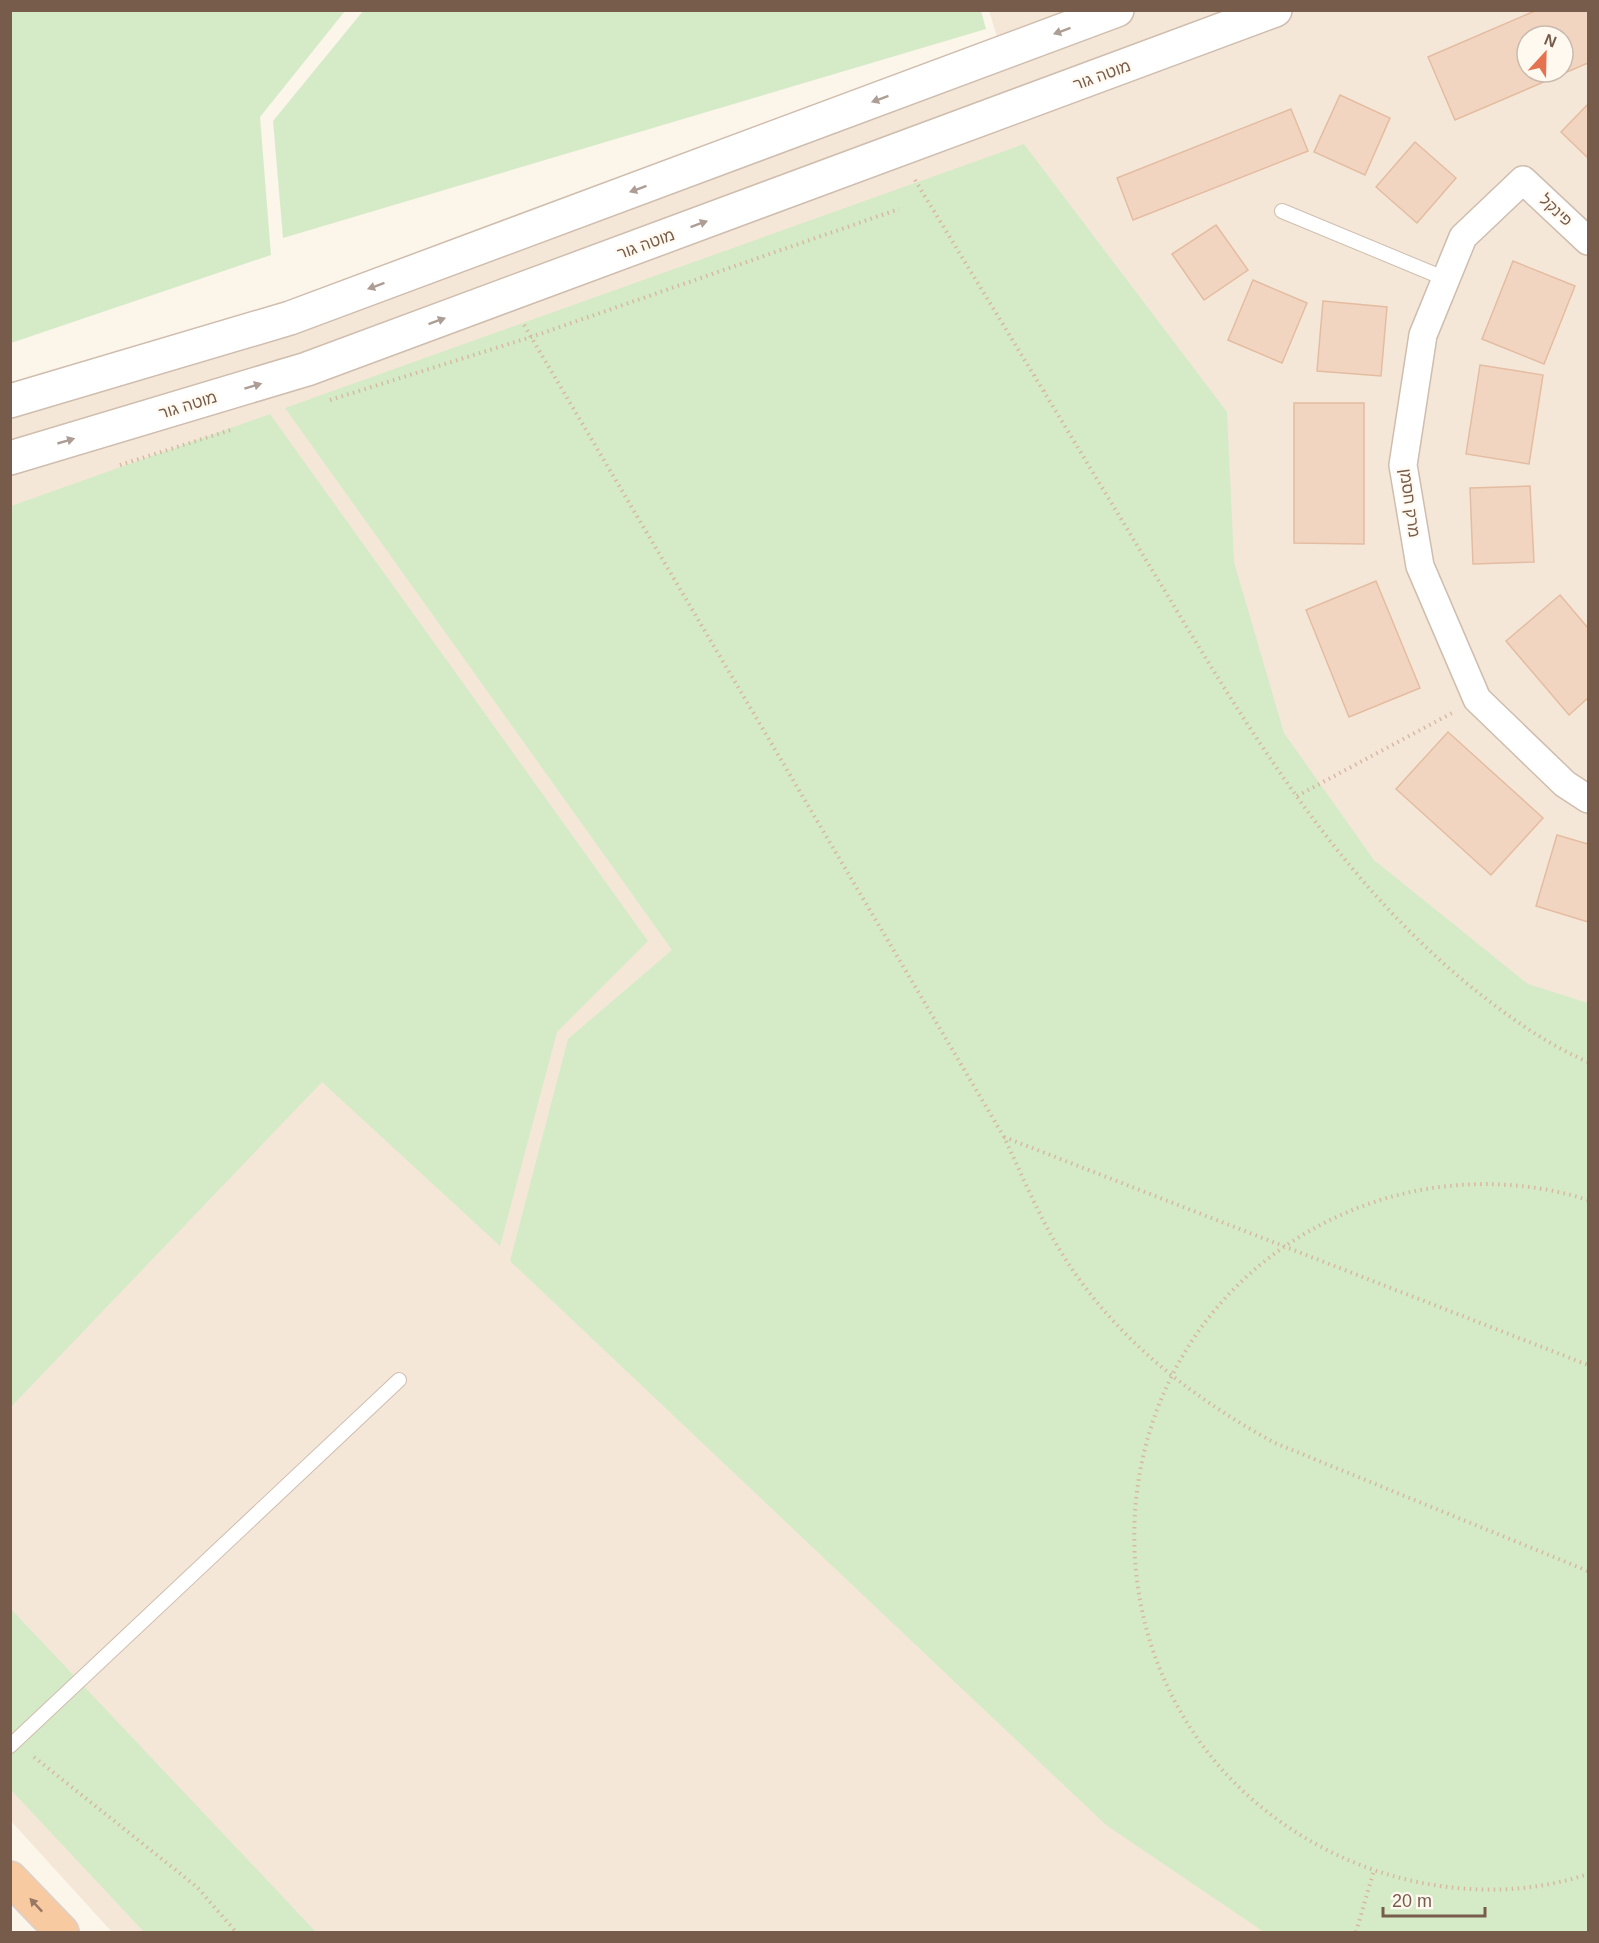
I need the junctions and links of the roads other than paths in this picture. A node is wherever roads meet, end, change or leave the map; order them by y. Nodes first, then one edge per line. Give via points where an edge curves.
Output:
1 (1117, 10) edge
2 (1275, 10) edge
3 (1523, 180) joint
4 (1282, 211) dead end
5 (1588, 241) edge
6 (1446, 279) junction
7 (10, 401) edge
8 (10, 458) edge
9 (1588, 799) edge
10 (399, 1380) dead end
11 (13, 1744) edge
12 (10, 1878) edge
13 (62, 1932) edge

1 -> 7 street via 290,318
8 -> 2 street, מוטה גור via 307,369
3 - 5 street, פינקל
3 - 6 street, מרק חסמן via 1463,237
4 - 6 lane
6 - 9 street, מרק חסמן via 1423,335 1403,465 1420,566 1477,699 1565,784
10 - 11 lane
13 -> 12 highway

